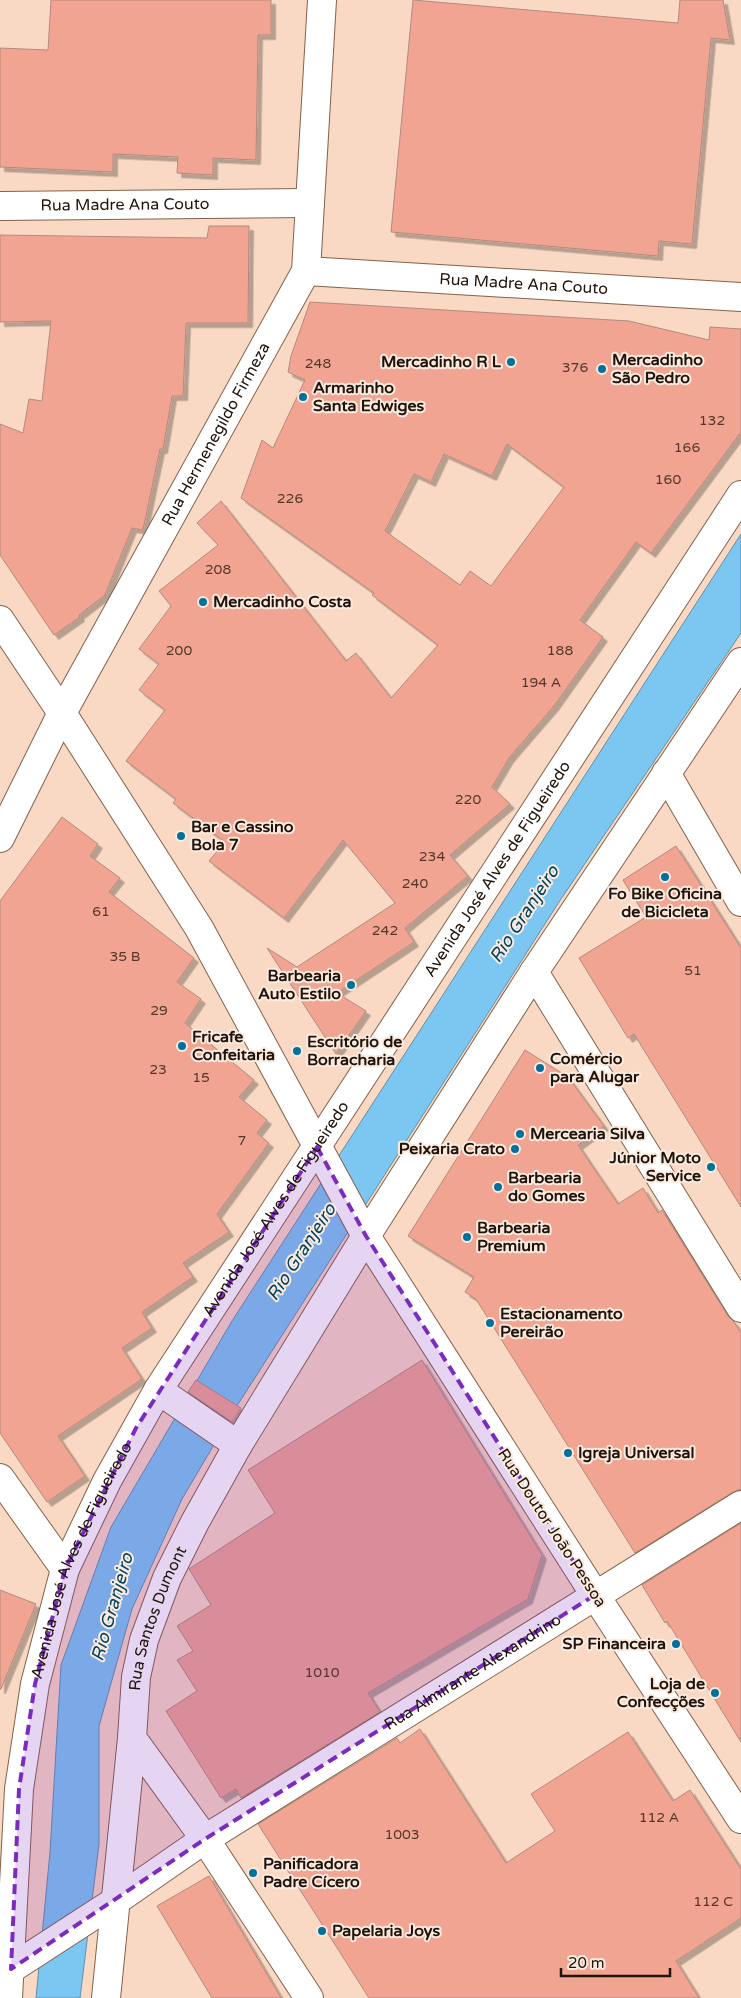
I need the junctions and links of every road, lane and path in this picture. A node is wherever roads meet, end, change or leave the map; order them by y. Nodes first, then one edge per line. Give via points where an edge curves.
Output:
1 (322, 0) edge
2 (310, 203) junction
3 (0, 206) edge
4 (306, 271) junction
5 (741, 297) edge
6 (741, 495) edge
7 (0, 620) edge
8 (741, 662) edge
9 (62, 713) junction
10 (666, 773) junction
11 (0, 838) edge
12 (741, 902) edge
13 (534, 972) junction
14 (320, 1154) junction
15 (363, 1231) junction
16 (741, 1308) edge
17 (166, 1395) junction
18 (233, 1442) junction
19 (0, 1478) edge
20 (741, 1505) edge
21 (65, 1569) junction
22 (595, 1596) junction
23 (132, 1738) junction
24 (741, 1819) edge
25 (205, 1839) junction
26 (114, 1902) junction
27 (5, 1973) edge
28 (8, 1998) edge
29 (106, 1998) edge
30 (309, 1998) edge

1 - 2 street, Rua Hermenegildo Firmeza
2 - 3 street, Rua Madre Ana Couto
2 - 4 street, Rua Hermenegildo Firmeza
4 - 5 street, Rua Madre Ana Couto
4 - 9 street, Rua Hermenegildo Firmeza
6 - 14 street, Avenida José Alves de Figueiredo
7 - 9 street, Rua Doutor João Pessoa
8 - 10 street
9 - 11 street, Rua Hermenegildo Firmeza
9 - 14 street, Rua Doutor João Pessoa via 199,928
10 - 12 street
10 - 13 street
13 - 15 street
13 - 16 street
14 - 15 street, Rua Doutor João Pessoa
14 - 17 street, Avenida José Alves de Figueiredo
15 - 18 street, Rua Santos Dumont
15 - 22 street, Rua Doutor João Pessoa
17 - 18 street
17 - 21 street, Avenida José Alves de Figueiredo via 106,1481
18 - 23 street, Rua Santos Dumont via 166,1578 144,1640 136,1677
19 - 21 street
20 - 22 street, Rua Almirante Alexandrino
21 - 27 street, Avenida José Alves de Figueiredo via 35,1684 19,1789
22 - 24 street, Rua Doutor João Pessoa
22 - 25 street, Rua Almirante Alexandrino
23 - 25 street
23 - 26 street
25 - 26 street, Rua Almirante Alexandrino
25 - 30 street
26 - 27 street, Rua Almirante Alexandrino
26 - 29 street
27 - 28 street, Avenida José Alves de Figueiredo

